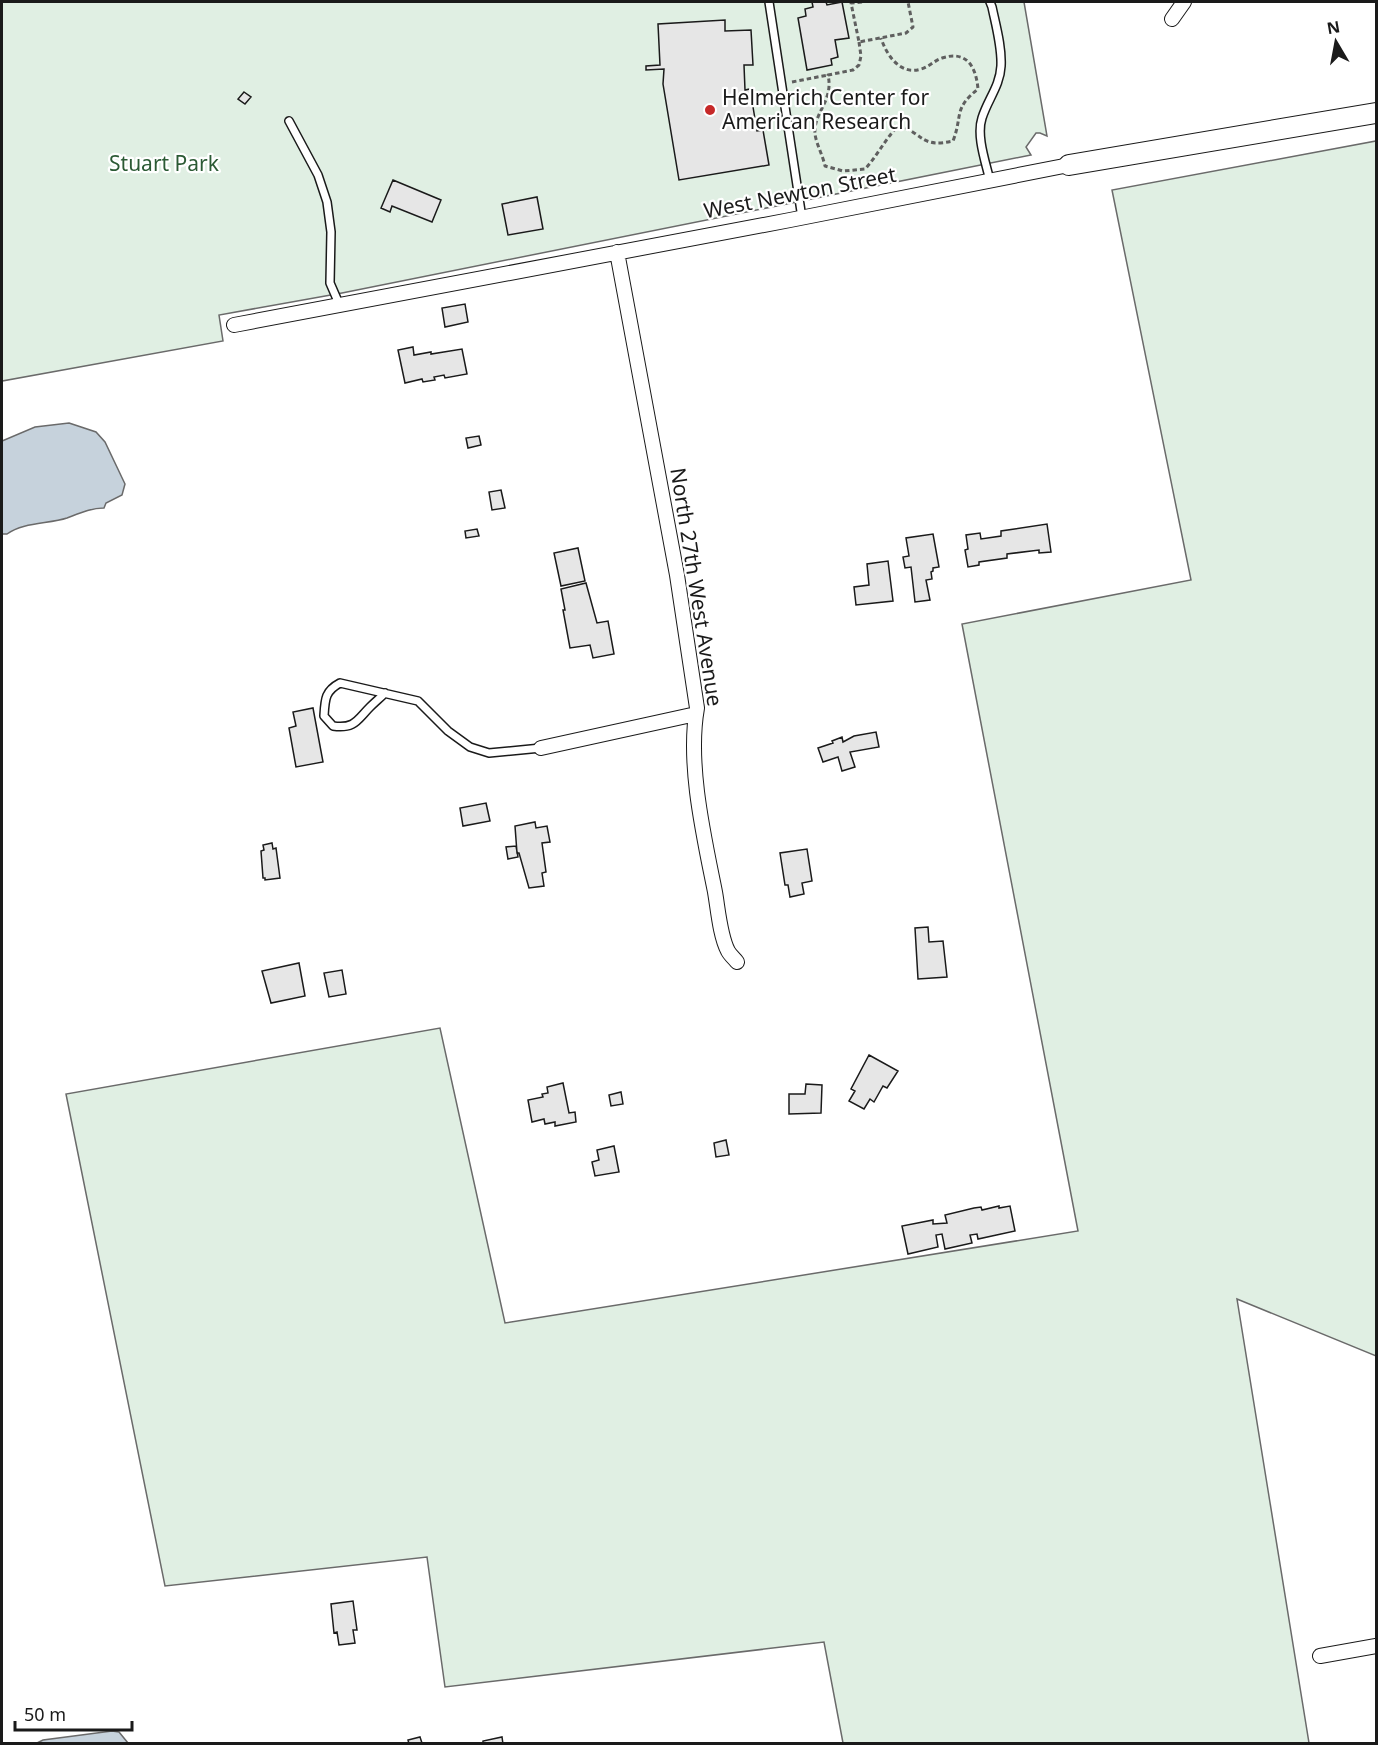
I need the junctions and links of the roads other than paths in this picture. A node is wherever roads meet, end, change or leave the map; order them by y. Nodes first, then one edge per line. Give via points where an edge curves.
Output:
1 (769, 2) edge
2 (990, 2) edge
3 (1184, 2) edge
4 (1172, 19) dead end
5 (1377, 113) edge
6 (289, 121) dead end
7 (1069, 165) joint
8 (990, 181) junction
9 (802, 218) junction
10 (617, 252) junction
11 (340, 306) junction
12 (234, 325) dead end
13 (385, 693) junction
14 (696, 714) junction
15 (541, 748) joint
16 (737, 962) dead end
17 (1377, 1646) edge
18 (1320, 1656) dead end

1 - 9 lane
2 - 8 lane via 1001,66 997,87 981,119
3 - 4 street
5 - 7 street, West Newton Street
6 - 11 lane via 318,175 327,202 330,284
7 - 8 street, West Newton Street
8 - 9 street, West Newton Street
9 - 10 street, West Newton Street
10 - 11 street, West Newton Street
10 - 14 street, North 27th West Avenue via 676,575
11 - 12 street, West Newton Street
13 - 13 lane via 340,683 331,688 325,699 324,716 333,726 346,728
13 - 15 lane via 418,701 470,747 489,753
14 - 15 street
14 - 16 street, North 27th West Avenue via 696,771 703,830 722,931 727,950
17 - 18 street

